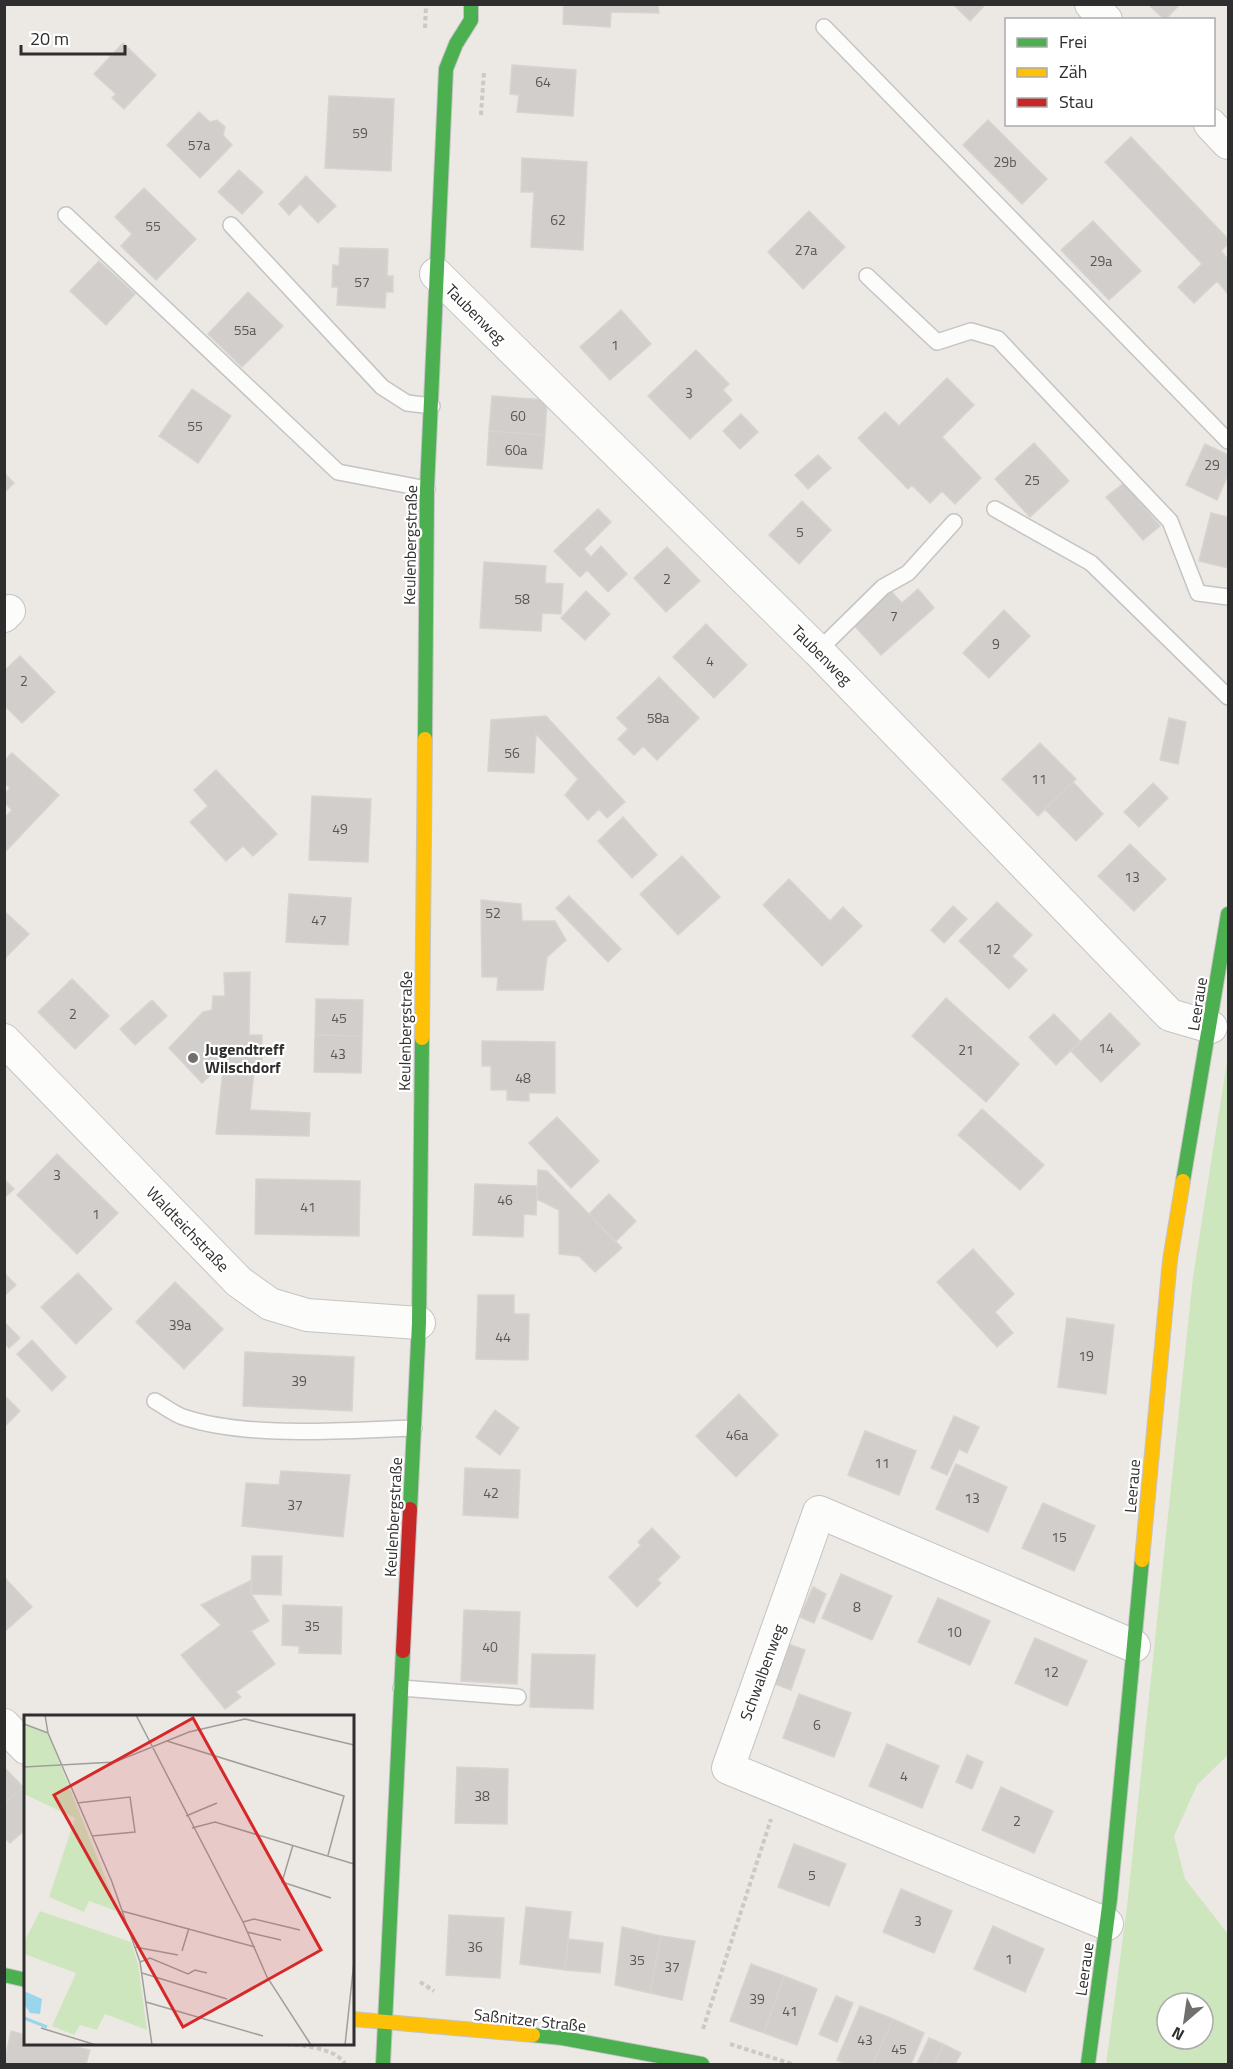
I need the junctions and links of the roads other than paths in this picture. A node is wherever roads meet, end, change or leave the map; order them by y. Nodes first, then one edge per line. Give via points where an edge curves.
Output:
1 (471, 4) edge
2 (1091, 4) edge
3 (1104, 18) edge
4 (824, 27) dead end
5 (1212, 126) edge
6 (1228, 143) edge
7 (66, 215) dead end
8 (231, 225) dead end
9 (436, 274) junction
10 (867, 276) dead end
11 (432, 406) junction
12 (1228, 441) edge
13 (427, 489) junction
14 (995, 509) dead end
15 (954, 522) dead end
16 (1228, 597) edge
17 (818, 651) junction
18 (1228, 697) edge
19 (1228, 914) edge
20 (1211, 1027) junction
21 (4, 1040) edge
22 (419, 1323) junction
23 (155, 1401) dead end
24 (414, 1428) junction
25 (1134, 1646) junction
26 (401, 1688) junction
27 (518, 1697) dead end
28 (4, 1725) edge
29 (24, 1746) edge
30 (1107, 1924) junction
31 (4, 1975) edge
32 (24, 1980) edge
33 (354, 2019) edge
34 (384, 2022) junction
35 (697, 2063) edge
36 (383, 2064) edge
37 (1088, 2064) edge

1 - 9 street, Keulenbergstraße via 471,20 446,69
2 - 3 street
4 - 12 lane
5 - 6 street
7 - 13 lane via 338,472
8 - 11 lane via 382,387 407,403
9 - 11 street, Keulenbergstraße
9 - 17 street, Taubenweg
10 - 16 lane via 937,342 971,331 998,339 1170,521 1198,593
11 - 13 street, Keulenbergstraße
13 - 22 street, Keulenbergstraße
14 - 18 lane via 1091,562
15 - 17 lane via 908,573 883,587
17 - 20 street, Taubenweg via 1170,1015
19 - 20 street, Leeraue
20 - 25 street, Leeraue via 1170,1260
21 - 22 street, Waldteichstraße via 239,1282 270,1304 307,1315
22 - 24 street, Keulenbergstraße
23 - 24 lane via 181,1417 214,1425 263,1430
24 - 26 street, Keulenbergstraße
25 - 30 street, Leeraue
25 - 30 street, Schwalbenweg via 819,1512 728,1768
26 - 27 lane
26 - 34 street, Keulenbergstraße
28 - 29 street
30 - 37 street, Leeraue
31 - 32 street
33 - 34 street, Saßnitzer Straße
34 - 35 street, Saßnitzer Straße via 562,2038
34 - 36 street, Keulenbergstraße

